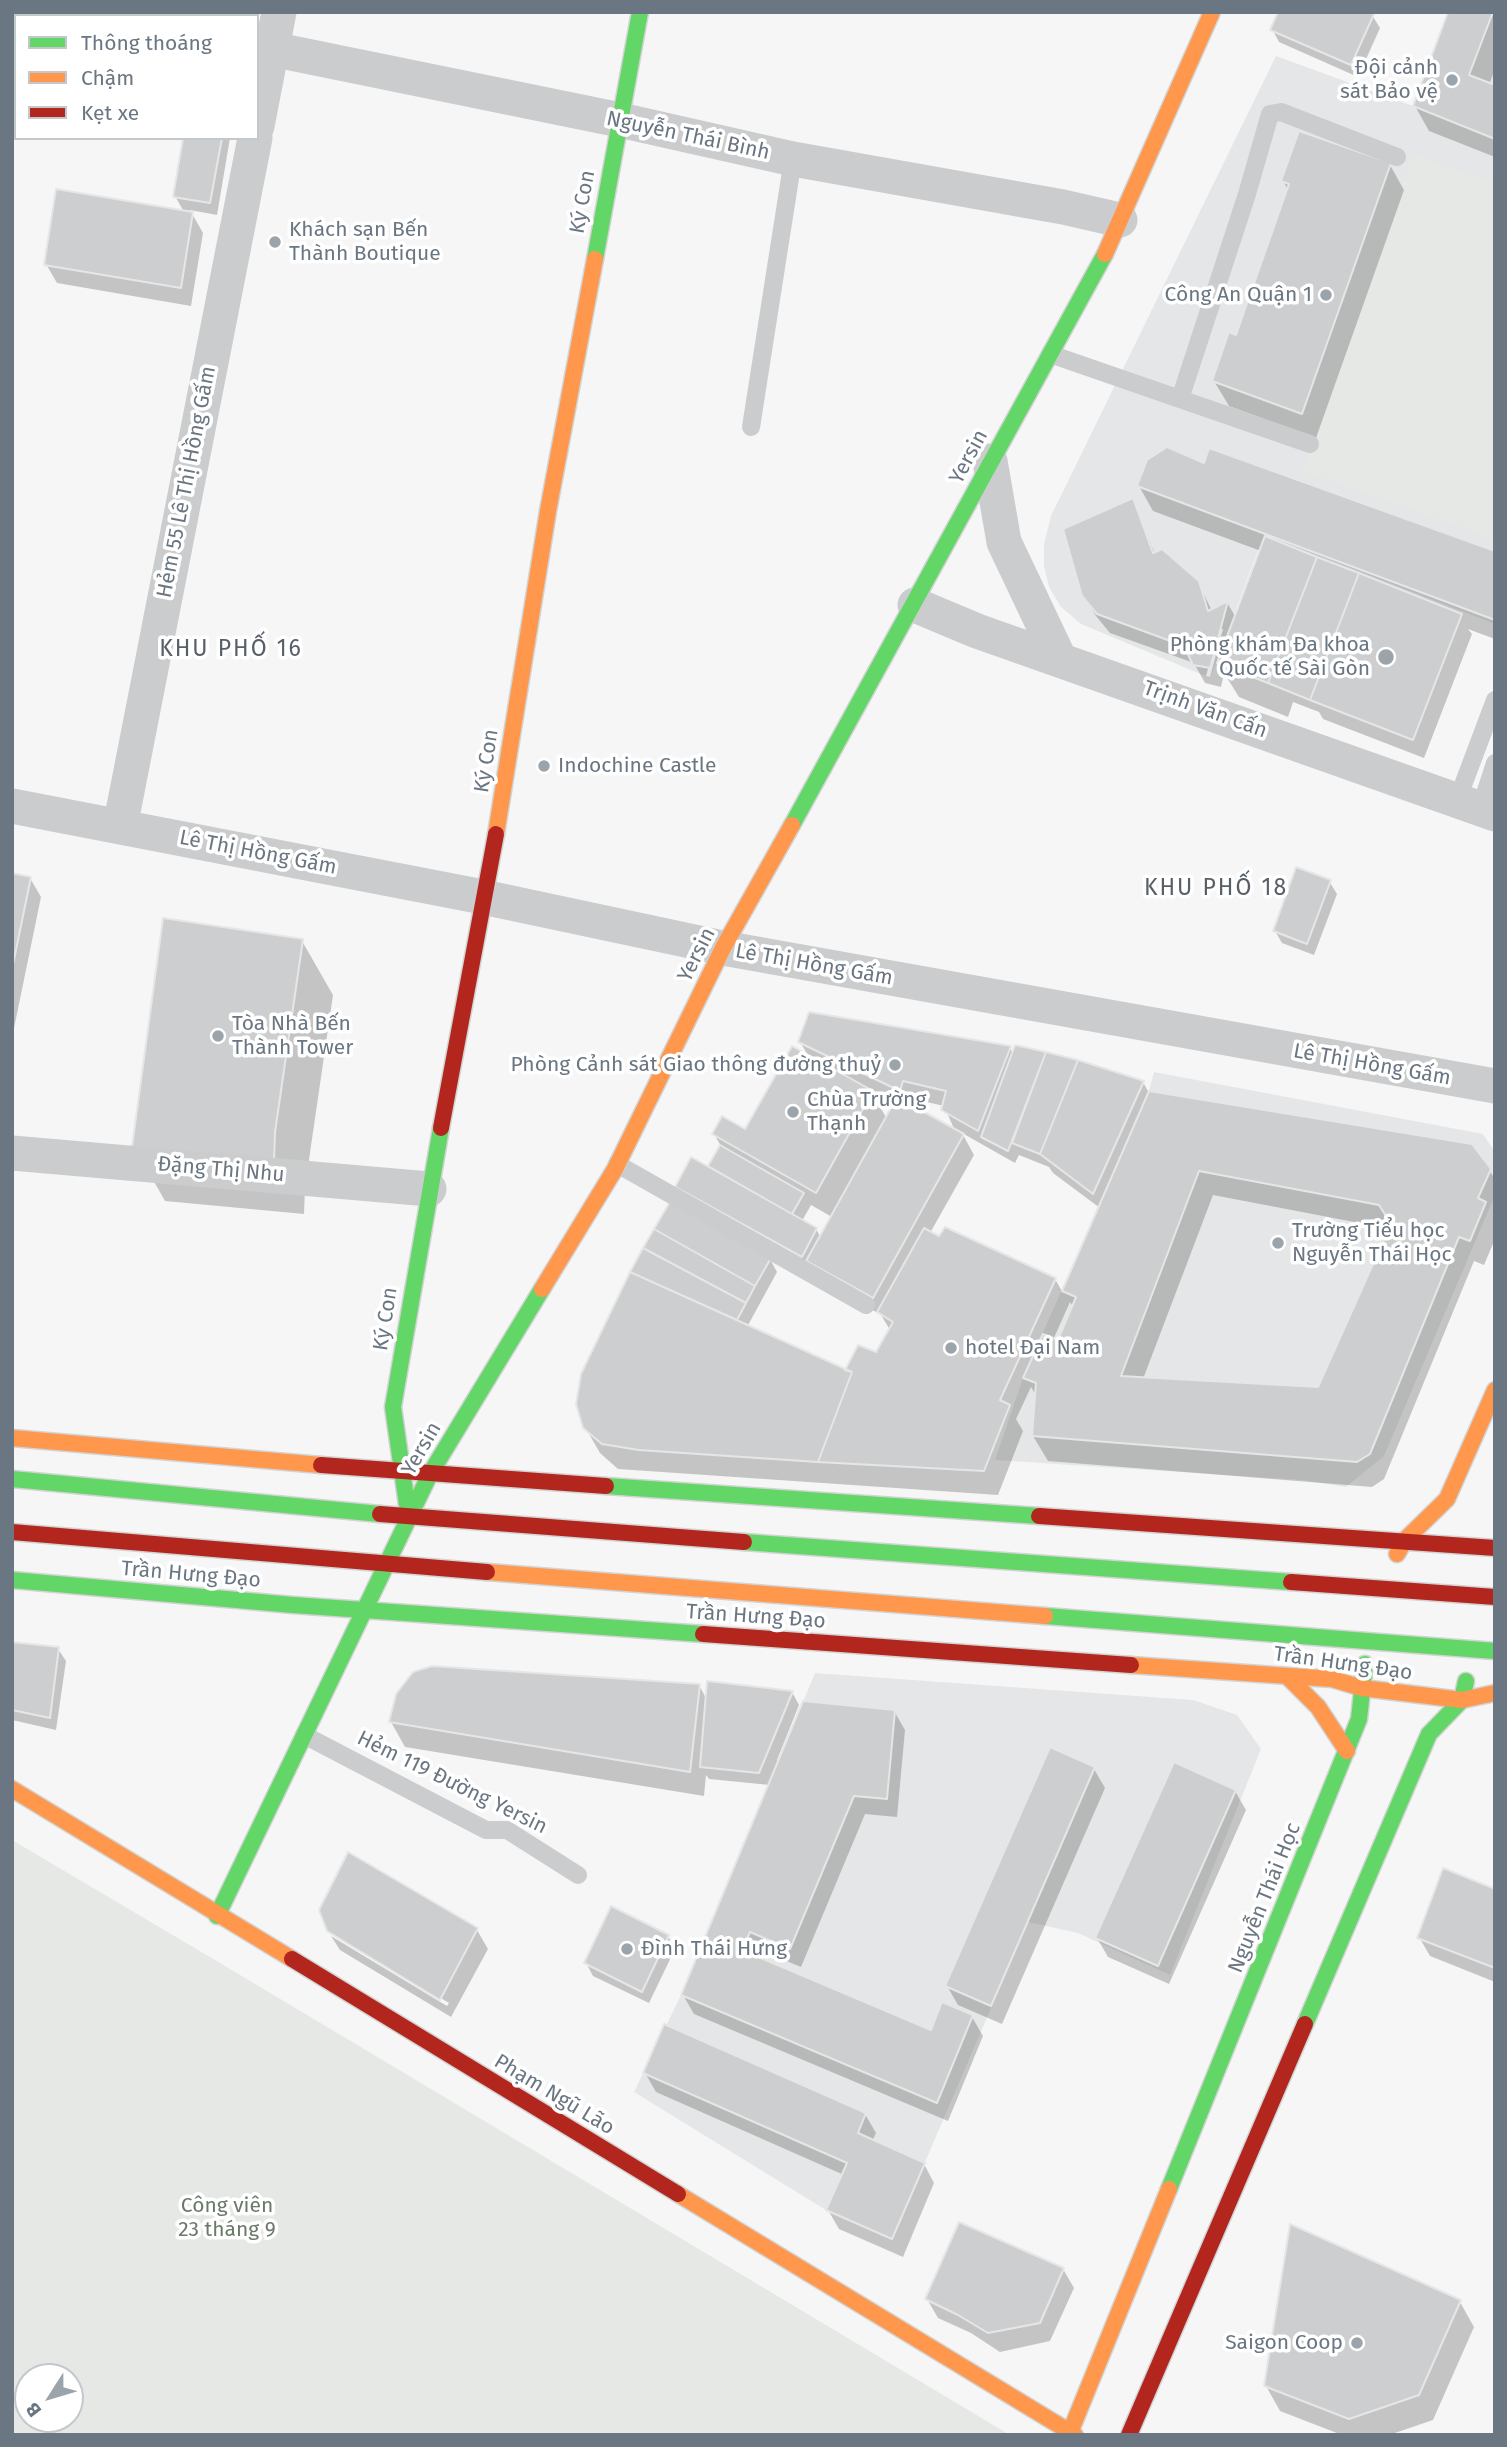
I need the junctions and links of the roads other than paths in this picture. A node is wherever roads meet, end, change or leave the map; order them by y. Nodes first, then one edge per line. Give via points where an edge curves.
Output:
1 (279, 12) edge
2 (640, 12) edge
3 (1212, 12) edge
4 (265, 48) edge
5 (259, 106) edge
6 (620, 120) junction
7 (255, 140) edge
8 (1397, 157) dead end
9 (793, 159) junction
10 (1120, 220) junction
11 (1050, 354) junction
12 (1180, 399) junction
13 (751, 427) dead end
14 (1310, 444) dead end
15 (990, 461) junction
16 (915, 605) junction
17 (1059, 658) junction
18 (1495, 700) edge
19 (1495, 763) edge
20 (12, 806) edge
21 (1477, 808) edge
22 (120, 827) junction
23 (483, 897) junction
24 (723, 948) junction
25 (1495, 1086) edge
26 (12, 1153) edge
27 (617, 1164) junction
28 (429, 1189) junction
29 (866, 1305) dead end
30 (1495, 1390) edge
31 (12, 1438) edge
32 (402, 1471) junction
33 (430, 1474) junction
34 (12, 1479) edge
35 (409, 1517) junction
36 (12, 1532) edge
37 (1405, 1540) junction
38 (1495, 1548) edge
39 (387, 1565) junction
40 (12, 1580) edge
41 (1487, 1592) edge
42 (1378, 1593) junction
43 (363, 1610) junction
44 (979, 1610) junction
45 (1477, 1613) dead end
46 (1171, 1625) junction
47 (1369, 1633) junction
48 (1473, 1642) junction
49 (1495, 1651) edge
50 (978, 1654) junction
51 (1172, 1668) junction
52 (1286, 1676) junction
53 (1362, 1688) junction
54 (1495, 1693) edge
55 (1462, 1700) junction
56 (304, 1735) junction
57 (1347, 1751) junction
58 (12, 1789) edge
59 (578, 1875) dead end
60 (217, 1916) junction
61 (1071, 2434) edge
62 (1129, 2435) edge

1 - 4 street
2 - 6 main road, Ký Con
3 - 10 main road, Yersin
4 - 5 street
4 - 6 street, Nguyễn Thái Bình
6 - 9 street, Nguyễn Thái Bình
6 - 23 main road, Ký Con
7 - 22 street, Hẻm 55 Lê Thị Hồng Gấm
8 - 12 lane via 1281,112 1270,114
9 - 10 street, Nguyễn Thái Bình
9 - 13 lane
10 - 11 main road, Yersin
11 - 12 lane
11 - 15 main road, Yersin
12 - 14 lane
15 - 16 main road, Yersin
15 - 17 street via 1004,542
16 - 17 street, Trịnh Văn Cấn
16 - 24 main road, Yersin
17 - 21 street, Trịnh Văn Cấn
18 - 21 lane
19 - 21 lane
20 - 22 street, Lê Thị Hồng Gấm
22 - 23 street, Lê Thị Hồng Gấm
23 - 24 street, Lê Thị Hồng Gấm
23 - 28 main road, Ký Con
24 - 25 street, Lê Thị Hồng Gấm
24 - 27 main road, Yersin
26 - 28 street, Ðặng Thị Nhu
27 - 29 lane
27 - 33 main road, Yersin
28 - 32 main road, Ký Con via 393,1406
30 - 37 main road via 1447,1499
31 - 32 main road
32 - 33 main road
32 - 35 main road, Ký Con
33 - 35 main road, Yersin
33 - 37 main road via 648,1495 1175,1533
34 - 35 main road
35 - 39 main road, Yersin
35 - 42 main road via 647,1529 1174,1568
36 - 39 main road, Trần Hưng Đạo
37 - 38 main road
37 - 42 main road
39 - 43 main road, Yersin
39 - 44 main road, Trần Hưng Đạo via 647,1590
40 - 43 main road, Trần Hưng Đạo
41 - 42 main road
41 - 45 main road
43 - 50 main road, Trần Hưng Đạo via 645,1624
43 - 56 main road, Yersin
44 - 46 main road, Trần Hưng Đạo
44 - 50 main road
46 - 47 main road, Trần Hưng Đạo
46 - 51 main road
47 - 48 main road, Trần Hưng Đạo
47 - 53 main road, Nguyễn Thái Học
48 - 49 main road, Trần Hưng Đạo
48 - 55 main road
50 - 51 main road, Trần Hưng Đạo
51 - 52 main road, Trần Hưng Đạo
52 - 53 main road, Trần Hưng Đạo via 1332,1679
52 - 57 main road via 1318,1707
53 - 55 main road, Trần Hưng Đạo
53 - 57 main road, Nguyễn Thái Học via 1359,1719
54 - 55 main road, Trần Hưng Đạo
55 - 62 main road via 1429,1734
56 - 59 lane, Hẻm 119 Đường Yersin via 486,1830 506,1830
56 - 60 main road, Yersin
57 - 61 main road, Nguyễn Thái Học
58 - 60 main road, Phạm Ngũ Lão
60 - 61 main road, Phạm Ngũ Lão

